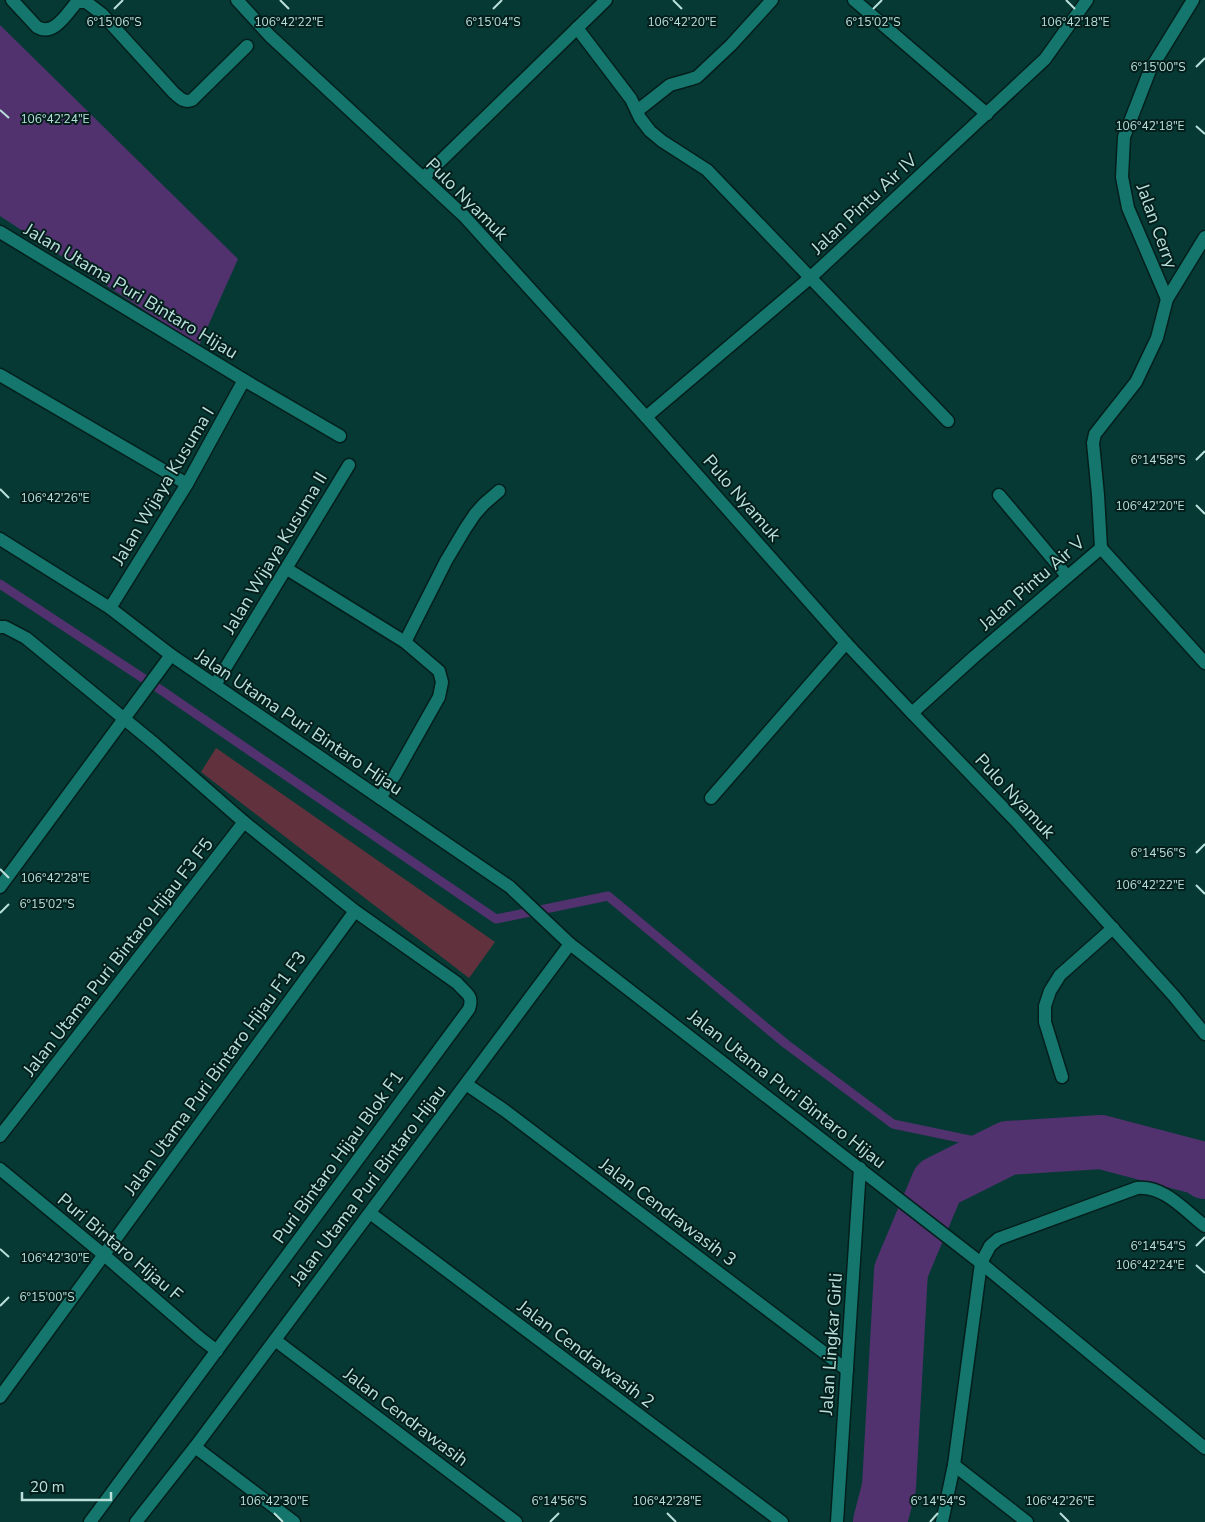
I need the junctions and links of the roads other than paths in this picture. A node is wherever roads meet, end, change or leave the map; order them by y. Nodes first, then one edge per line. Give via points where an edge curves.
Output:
1 (12, 0) edge
2 (237, 0) edge
3 (606, 0) edge
4 (772, 0) edge
5 (854, 0) edge
6 (1087, 0) edge
7 (1193, 0) edge
8 (577, 28) junction
9 (247, 46) dead end
10 (637, 111) junction
11 (987, 114) junction
12 (423, 178) junction
13 (0, 232) edge
14 (1205, 237) edge
15 (811, 277) junction
16 (1166, 299) junction
17 (1162, 316) joint
18 (0, 375) edge
19 (244, 380) junction
20 (646, 417) junction
21 (948, 422) dead end
22 (340, 436) dead end
23 (349, 465) dead end
24 (187, 484) junction
25 (499, 491) dead end
26 (999, 495) dead end
27 (0, 539) edge
28 (1101, 548) junction
29 (286, 569) junction
30 (1067, 576) junction
31 (110, 608) junction
32 (2, 626) edge
33 (405, 642) junction
34 (846, 643) junction
35 (168, 659) junction
36 (1205, 663) edge
37 (215, 685) junction
38 (912, 713) junction
39 (125, 719) junction
40 (380, 798) junction
41 (711, 798) dead end
42 (244, 822) junction
43 (0, 887) edge
44 (355, 911) junction
45 (1113, 928) junction
46 (570, 944) junction
47 (1205, 1034) edge
48 (1062, 1077) dead end
49 (466, 1084) junction
50 (0, 1136) edge
51 (860, 1168) junction
52 (0, 1169) edge
53 (370, 1213) junction
54 (1205, 1226) edge
55 (104, 1255) junction
56 (981, 1263) junction
57 (275, 1340) junction
58 (217, 1351) junction
59 (847, 1370) junction
60 (0, 1397) edge
61 (194, 1447) junction
62 (1205, 1448) edge
63 (954, 1465) junction
64 (90, 1522) edge
65 (136, 1522) edge
66 (293, 1522) edge
67 (516, 1522) edge
68 (782, 1522) edge
69 (837, 1522) edge
70 (942, 1522) edge
71 (1027, 1522) edge

1 - 9 street via 42,30 57,25 77,2 86,2 102,14 174,93 188,102
2 - 12 street, Pulo Nyamuk via 270,36
3 - 8 street
4 - 10 street via 697,77 670,85
5 - 11 street
6 - 11 street, Jalan Pintu Air IV via 1045,59
7 - 16 street, Jalan Cerry via 1150,70 1124,137 1122,177 1128,208
8 - 10 street
8 - 12 street
10 - 15 street via 650,131 707,170
11 - 15 street, Jalan Pintu Air IV
12 - 20 street, Pulo Nyamuk via 464,216
13 - 19 street, Jalan Utama Puri Bintaro Hijau
14 - 16 street, Jalan Cerry
15 - 20 street, Jalan Pintu Air IV
15 - 21 street
16 - 17 street, Jalan Cerry
17 - 28 street, Jalan Pintu Air V via 1157,338 1136,382 1095,434
18 - 24 street
19 - 22 street, Jalan Utama Puri Bintaro Hijau
19 - 24 street, Jalan Wijaya Kusuma I
20 - 34 street, Pulo Nyamuk
23 - 29 street, Jalan Wijaya Kusuma II
24 - 31 street, Jalan Wijaya Kusuma I
25 - 33 street via 475,514 461,536
26 - 30 street
27 - 31 street, Jalan Utama Puri Bintaro Hijau
28 - 30 street, Jalan Pintu Air V
28 - 36 street
29 - 33 street
29 - 37 street, Jalan Wijaya Kusuma II
30 - 38 street, Jalan Pintu Air V
31 - 35 street, Jalan Utama Puri Bintaro Hijau
32 - 39 street, Puri Bintaro Hijau Blok F1 via 26,638
33 - 40 street via 439,671 442,682 439,697
34 - 38 street, Pulo Nyamuk
34 - 41 street
35 - 37 street, Jalan Utama Puri Bintaro Hijau
35 - 39 street
37 - 40 street, Jalan Utama Puri Bintaro Hijau
38 - 45 street, Pulo Nyamuk
39 - 42 street, Puri Bintaro Hijau Blok F1
39 - 43 street
40 - 46 street, Jalan Utama Puri Bintaro Hijau via 510,887
42 - 44 street, Puri Bintaro Hijau Blok F1
42 - 50 street, Jalan Utama Puri Bintaro Hijau F3 F5
44 - 55 street, Jalan Utama Puri Bintaro Hijau F1 F3
44 - 58 street, Puri Bintaro Hijau Blok F1 via 457,983 470,996 469,1009
45 - 47 street, Pulo Nyamuk
45 - 48 street via 1060,975 1050,991 1045,1006 1045,1022
46 - 49 street, Jalan Utama Puri Bintaro Hijau
46 - 51 street, Jalan Utama Puri Bintaro Hijau
49 - 53 street, Jalan Utama Puri Bintaro Hijau
49 - 59 street, Jalan Cendrawasih 3
51 - 56 street, Jalan Utama Puri Bintaro Hijau
51 - 59 street, Jalan Lingkar Girli
52 - 55 street, Puri Bintaro Hijau F
53 - 57 street, Jalan Utama Puri Bintaro Hijau
53 - 68 street, Jalan Cendrawasih 2
54 - 56 street via 1164,1193 1146,1187 1136,1188 998,1240 990,1246
55 - 58 street, Puri Bintaro Hijau F
55 - 60 street, Jalan Utama Puri Bintaro Hijau F1 F3
56 - 62 street, Jalan Utama Puri Bintaro Hijau
56 - 63 street
57 - 61 street, Jalan Utama Puri Bintaro Hijau
57 - 67 street, Jalan Cendrawasih
58 - 64 street, Puri Bintaro Hijau Blok F1
59 - 69 street, Jalan Lingkar Girli
61 - 65 street, Jalan Utama Puri Bintaro Hijau
61 - 66 street
63 - 70 street
63 - 71 street

